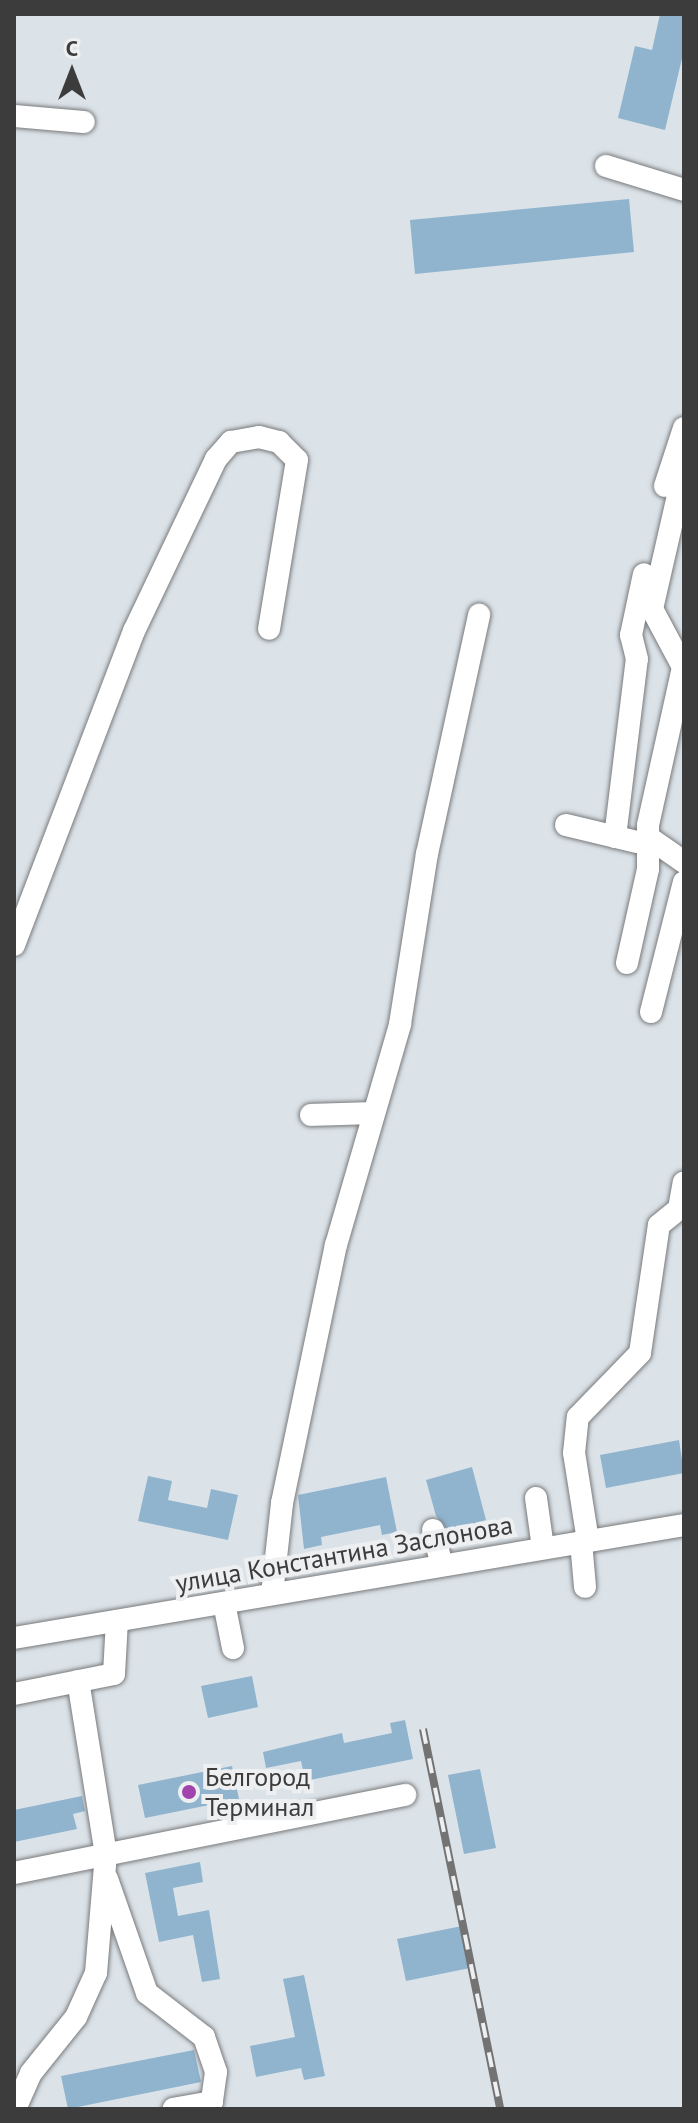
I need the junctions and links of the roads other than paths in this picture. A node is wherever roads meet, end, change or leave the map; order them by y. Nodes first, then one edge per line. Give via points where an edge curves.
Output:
1 (14, 116) edge
2 (84, 122) dead end
3 (606, 166) dead end
4 (684, 190) edge
5 (684, 428) edge
6 (684, 469) edge
7 (479, 615) dead end
8 (269, 629) dead end
9 (566, 825) dead end
10 (615, 837) junction
11 (643, 840) junction
12 (684, 862) edge
13 (684, 882) edge
14 (14, 945) edge
15 (627, 963) dead end
16 (651, 1012) dead end
17 (371, 1113) junction
18 (311, 1115) dead end
19 (684, 1182) edge
20 (536, 1498) dead end
21 (684, 1525) edge
22 (433, 1530) dead end
23 (584, 1541) junction
24 (543, 1548) junction
25 (442, 1565) junction
26 (585, 1587) dead end
27 (272, 1594) junction
28 (224, 1603) junction
29 (117, 1621) junction
30 (14, 1638) edge
31 (233, 1648) dead end
32 (78, 1681) junction
33 (14, 1694) edge
34 (405, 1795) dead end
35 (106, 1865) junction
36 (14, 1873) edge
37 (15, 2109) edge
38 (174, 2109) edge

1 - 2 street
3 - 4 street
5 - 10 street via 631,635 637,659
6 - 11 street via 652,609 683,667
7 - 17 street via 427,854 400,1024
8 - 14 street via 297,460 279,442 259,437 231,442 216,459 134,631
9 - 10 street
10 - 11 street
11 - 12 street
11 - 15 street via 647,878
13 - 16 street
17 - 18 street
17 - 27 street via 346,1199 286,1483
19 - 23 street via 679,1209 659,1225 640,1353 578,1417 574,1453
20 - 24 street
21 - 23 street, улица Константина Заслонова
22 - 25 street
23 - 24 street, улица Константина Заслонова
23 - 26 street
24 - 25 street, улица Константина Заслонова
25 - 27 street, улица Константина Заслонова
27 - 28 street, улица Константина Заслонова
28 - 29 street, улица Константина Заслонова
28 - 31 street
29 - 30 street, улица Константина Заслонова
29 - 32 street via 114,1674
32 - 33 street
32 - 35 street
34 - 35 street
35 - 36 street
35 - 37 street via 96,1973 76,2017 31,2073
35 - 38 street via 147,1993 204,2037 216,2072 212,2102

